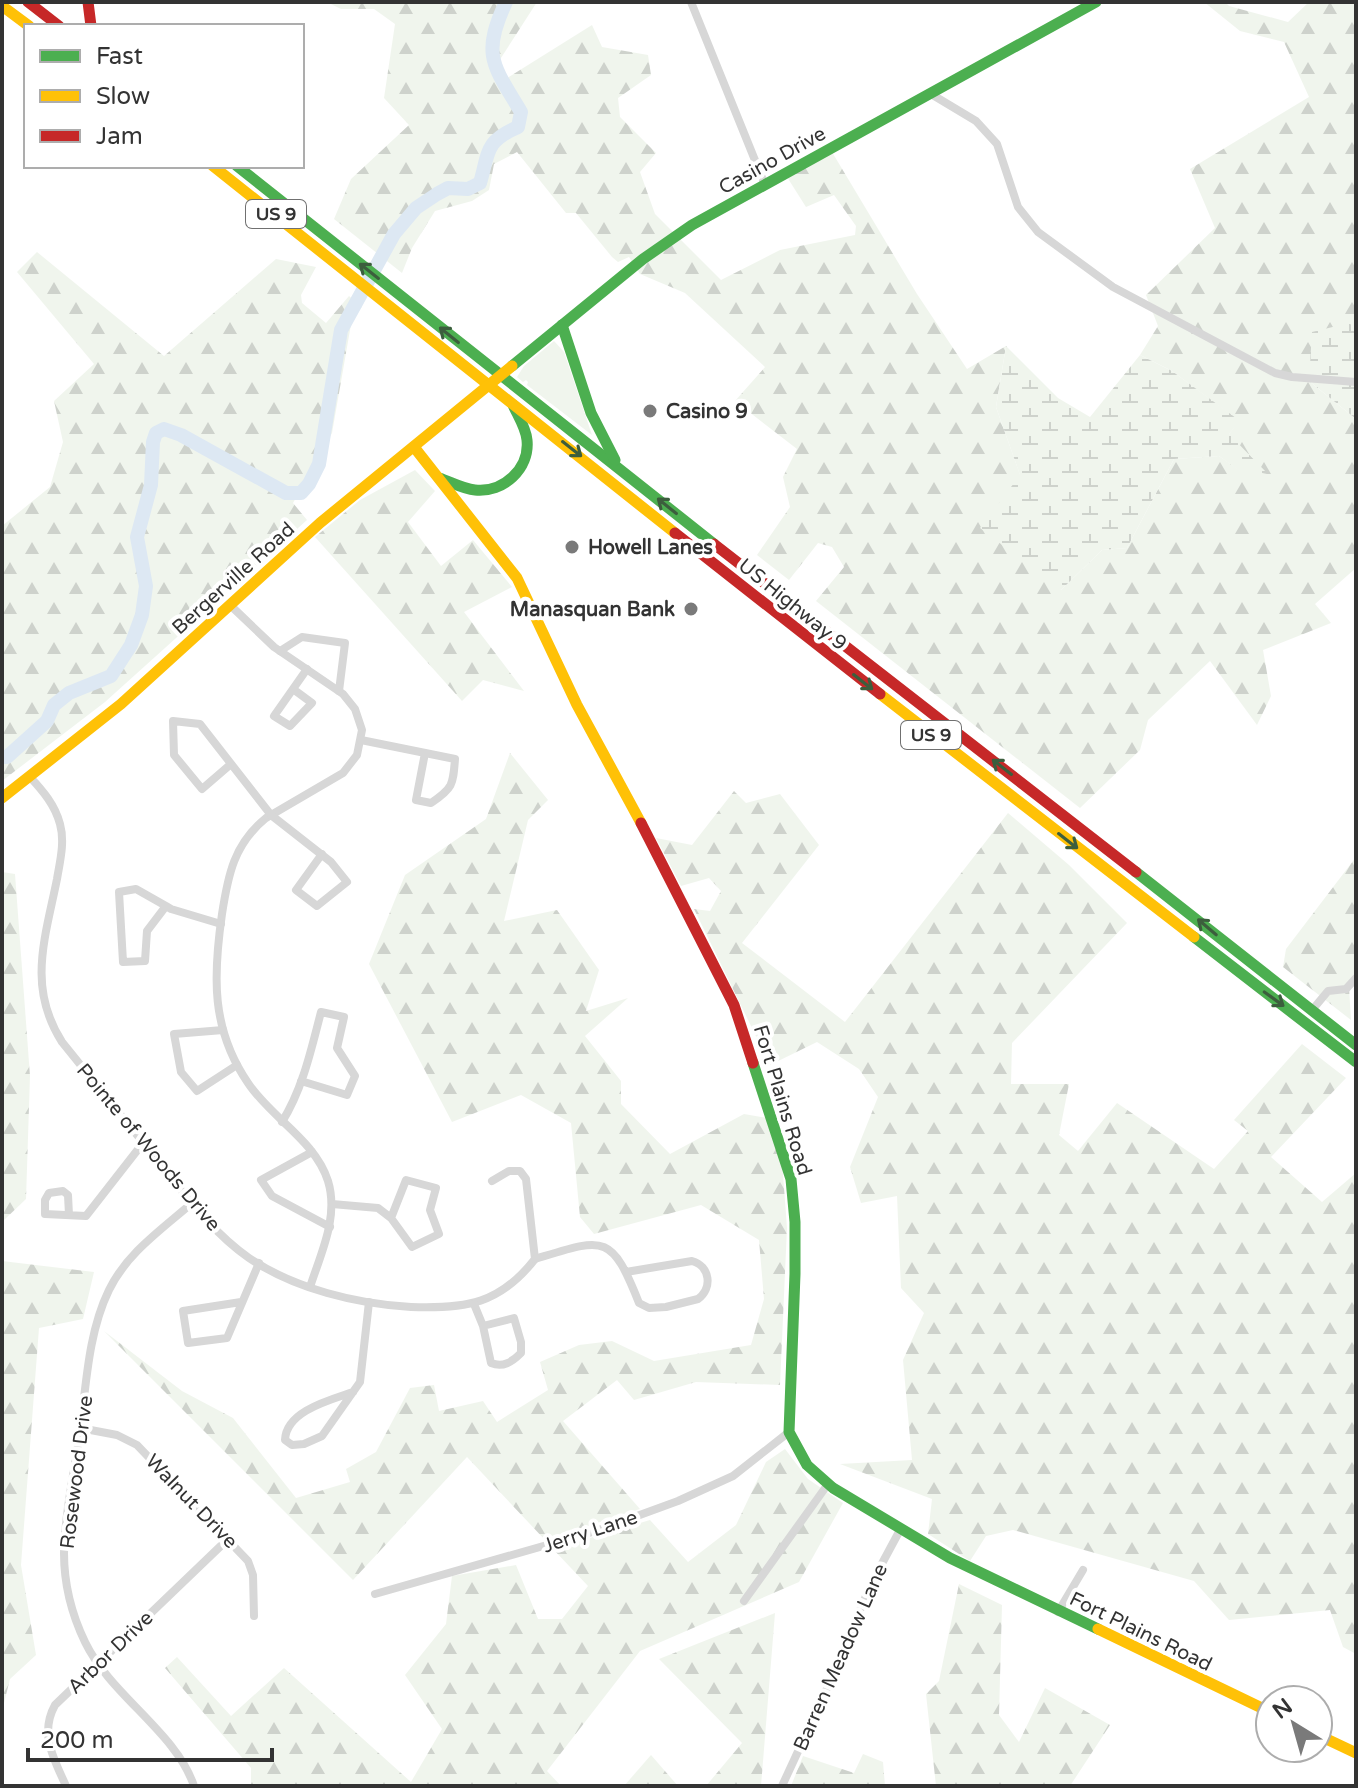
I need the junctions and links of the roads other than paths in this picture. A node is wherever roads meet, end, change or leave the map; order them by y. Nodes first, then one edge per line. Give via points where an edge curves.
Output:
1 (28, 2) edge
2 (88, 2) edge
3 (691, 2) edge
4 (1096, 2) edge
5 (2, 6) edge
6 (26, 24) edge
7 (56, 24) edge
8 (91, 24) edge
9 (931, 94) junction
10 (216, 168) edge
11 (240, 168) edge
12 (765, 185) junction
13 (562, 325) junction
14 (500, 375) junction
15 (1356, 382) edge
16 (489, 384) junction
17 (511, 401) junction
18 (414, 447) junction
19 (622, 470) junction
20 (439, 478) junction
21 (230, 605) junction
22 (280, 651) junction
23 (307, 669) junction
24 (293, 689) junction
25 (339, 691) junction
26 (361, 740) junction
27 (425, 753) junction
28 (231, 764) junction
29 (30, 777) junction
30 (2, 798) edge
31 (271, 815) junction
32 (322, 854) junction
33 (166, 906) junction
34 (221, 924) junction
35 (1356, 978) edge
36 (1313, 1009) junction
37 (223, 1030) junction
38 (1356, 1045) edge
39 (1356, 1062) edge
40 (237, 1065) junction
41 (301, 1081) junction
42 (282, 1122) junction
43 (143, 1143) junction
44 (312, 1152) junction
45 (492, 1181) dead end
46 (192, 1203) junction
47 (332, 1204) junction
48 (69, 1215) dead end
49 (391, 1218) junction
50 (330, 1227) junction
51 (535, 1259) junction
52 (259, 1263) junction
53 (626, 1272) junction
54 (310, 1287) junction
55 (241, 1302) junction
56 (369, 1302) junction
57 (474, 1304) junction
58 (483, 1326) junction
59 (353, 1392) junction
60 (80, 1428) junction
61 (789, 1432) junction
62 (828, 1484) junction
63 (900, 1530) junction
64 (228, 1539) junction
65 (1083, 1570) dead end
66 (375, 1594) dead end
67 (744, 1601) dead end
68 (1058, 1612) junction
69 (254, 1616) dead end
70 (97, 1664) junction
71 (1254, 1704) edge
72 (1334, 1743) edge
73 (1356, 1753) edge
74 (66, 1786) edge
75 (194, 1786) edge
76 (782, 1786) edge

1 - 7 main road
2 - 8 main road
3 - 12 street
4 - 9 main road, Casino Drive
5 - 6 main road
9 - 12 main road, Casino Drive
9 - 15 street via 976,121 997,144 1018,207 1034,228 1113,287 1275,373
10 - 16 main road, US Highway 9 / US 9
14 -> 11 main road, US Highway 9 / US 9
12 - 13 main road, Casino Drive via 692,225
13 - 14 main road, Casino Drive
13 - 19 main road via 591,413
14 - 16 main road, Casino Drive
14 - 19 main road, US Highway 9 / US 9
16 - 17 main road, US Highway 9 / US 9
16 - 18 main road, Bergerville Road
17 - 20 main road via 527,437 524,462 513,477 478,491
17 -> 39 main road, US Highway 9 / US 9 via 829,655
18 - 20 main road, Fort Plains Road
18 - 21 main road, Bergerville Road
36 -> 19 main road, US Highway 9 / US 9
20 - 61 main road, Fort Plains Road via 517,578 742,1025 794,1199
21 - 22 street
21 - 29 main road, Bergerville Road
22 - 23 street
22 - 25 street via 302,637 345,643
23 - 24 street
23 - 25 street
24 - 24 street via 274,716 290,726 312,703
25 - 26 street via 360,720
26 - 27 street
26 - 31 street via 343,773
27 - 27 street via 455,759 453,783 431,803 416,800
28 - 28 street via 200,724 173,721 174,755 202,789
28 - 31 street
29 - 30 main road, Bergerville Road
29 - 43 street, Pointe of Woods Drive via 54,807 63,837 40,968 43,1003 62,1042
31 - 32 street
31 - 34 street via 245,839 234,859
32 - 32 street via 347,882 317,906 296,890
33 - 33 street via 136,889 119,892 123,962 145,961 147,931
33 - 34 street
34 - 37 street via 215,979
35 - 36 street via 1346,989 1328,991
36 - 38 main road, US Highway 9 / US 9
37 - 40 street
37 - 40 street via 174,1034 181,1072 197,1091
40 - 42 street
41 - 41 street via 347,1095 355,1076 337,1048 344,1017 321,1012
41 - 42 street
42 - 44 street
43 - 46 street, Pointe of Woods Drive
43 - 48 street via 86,1216
44 - 47 street via 327,1178
44 - 50 street via 261,1180 272,1196
45 - 51 street via 509,1171 520,1171 526,1179
46 - 52 street, Pointe of Woods Drive via 227,1240
46 - 60 street, Rosewood Drive via 136,1252 109,1290 96,1327
47 - 49 street via 378,1208
47 - 50 street
49 - 49 street via 412,1247 439,1234 430,1210 436,1188 406,1180
50 - 54 street
51 - 53 street via 601,1244
51 - 57 street, Pointe of Woods Drive via 504,1290
52 - 54 street, Pointe of Woods Drive
52 - 55 street
53 - 53 street via 639,1303 649,1308 698,1299 708,1283 706,1271 692,1261
54 - 56 street, Pointe of Woods Drive
55 - 55 street via 227,1338 188,1343 183,1311
56 - 57 street, Pointe of Woods Drive
56 - 59 street via 360,1382
57 - 58 street
58 - 58 street via 491,1363 512,1362 521,1353 514,1318
59 - 59 street via 312,1405 287,1429 285,1440 304,1444 322,1436
60 - 64 street, Walnut Drive via 137,1445
60 - 70 street, Rosewood Drive via 65,1573 73,1612
61 - 62 main road, Fort Plains Road via 807,1465
61 - 66 street, Jerry Lane via 733,1476 678,1501 596,1531
62 - 63 main road, Fort Plains Road
62 - 67 street
63 - 68 main road, Fort Plains Road
63 - 76 street, Barren Meadow Lane
64 - 69 street, Walnut Drive via 251,1566
64 - 70 street, Arbor Drive
65 - 68 street
68 - 71 main road, Fort Plains Road
70 - 74 street, Arbor Drive via 58,1701 48,1723 49,1748
70 - 75 street, Rosewood Drive via 179,1757
72 - 73 main road

